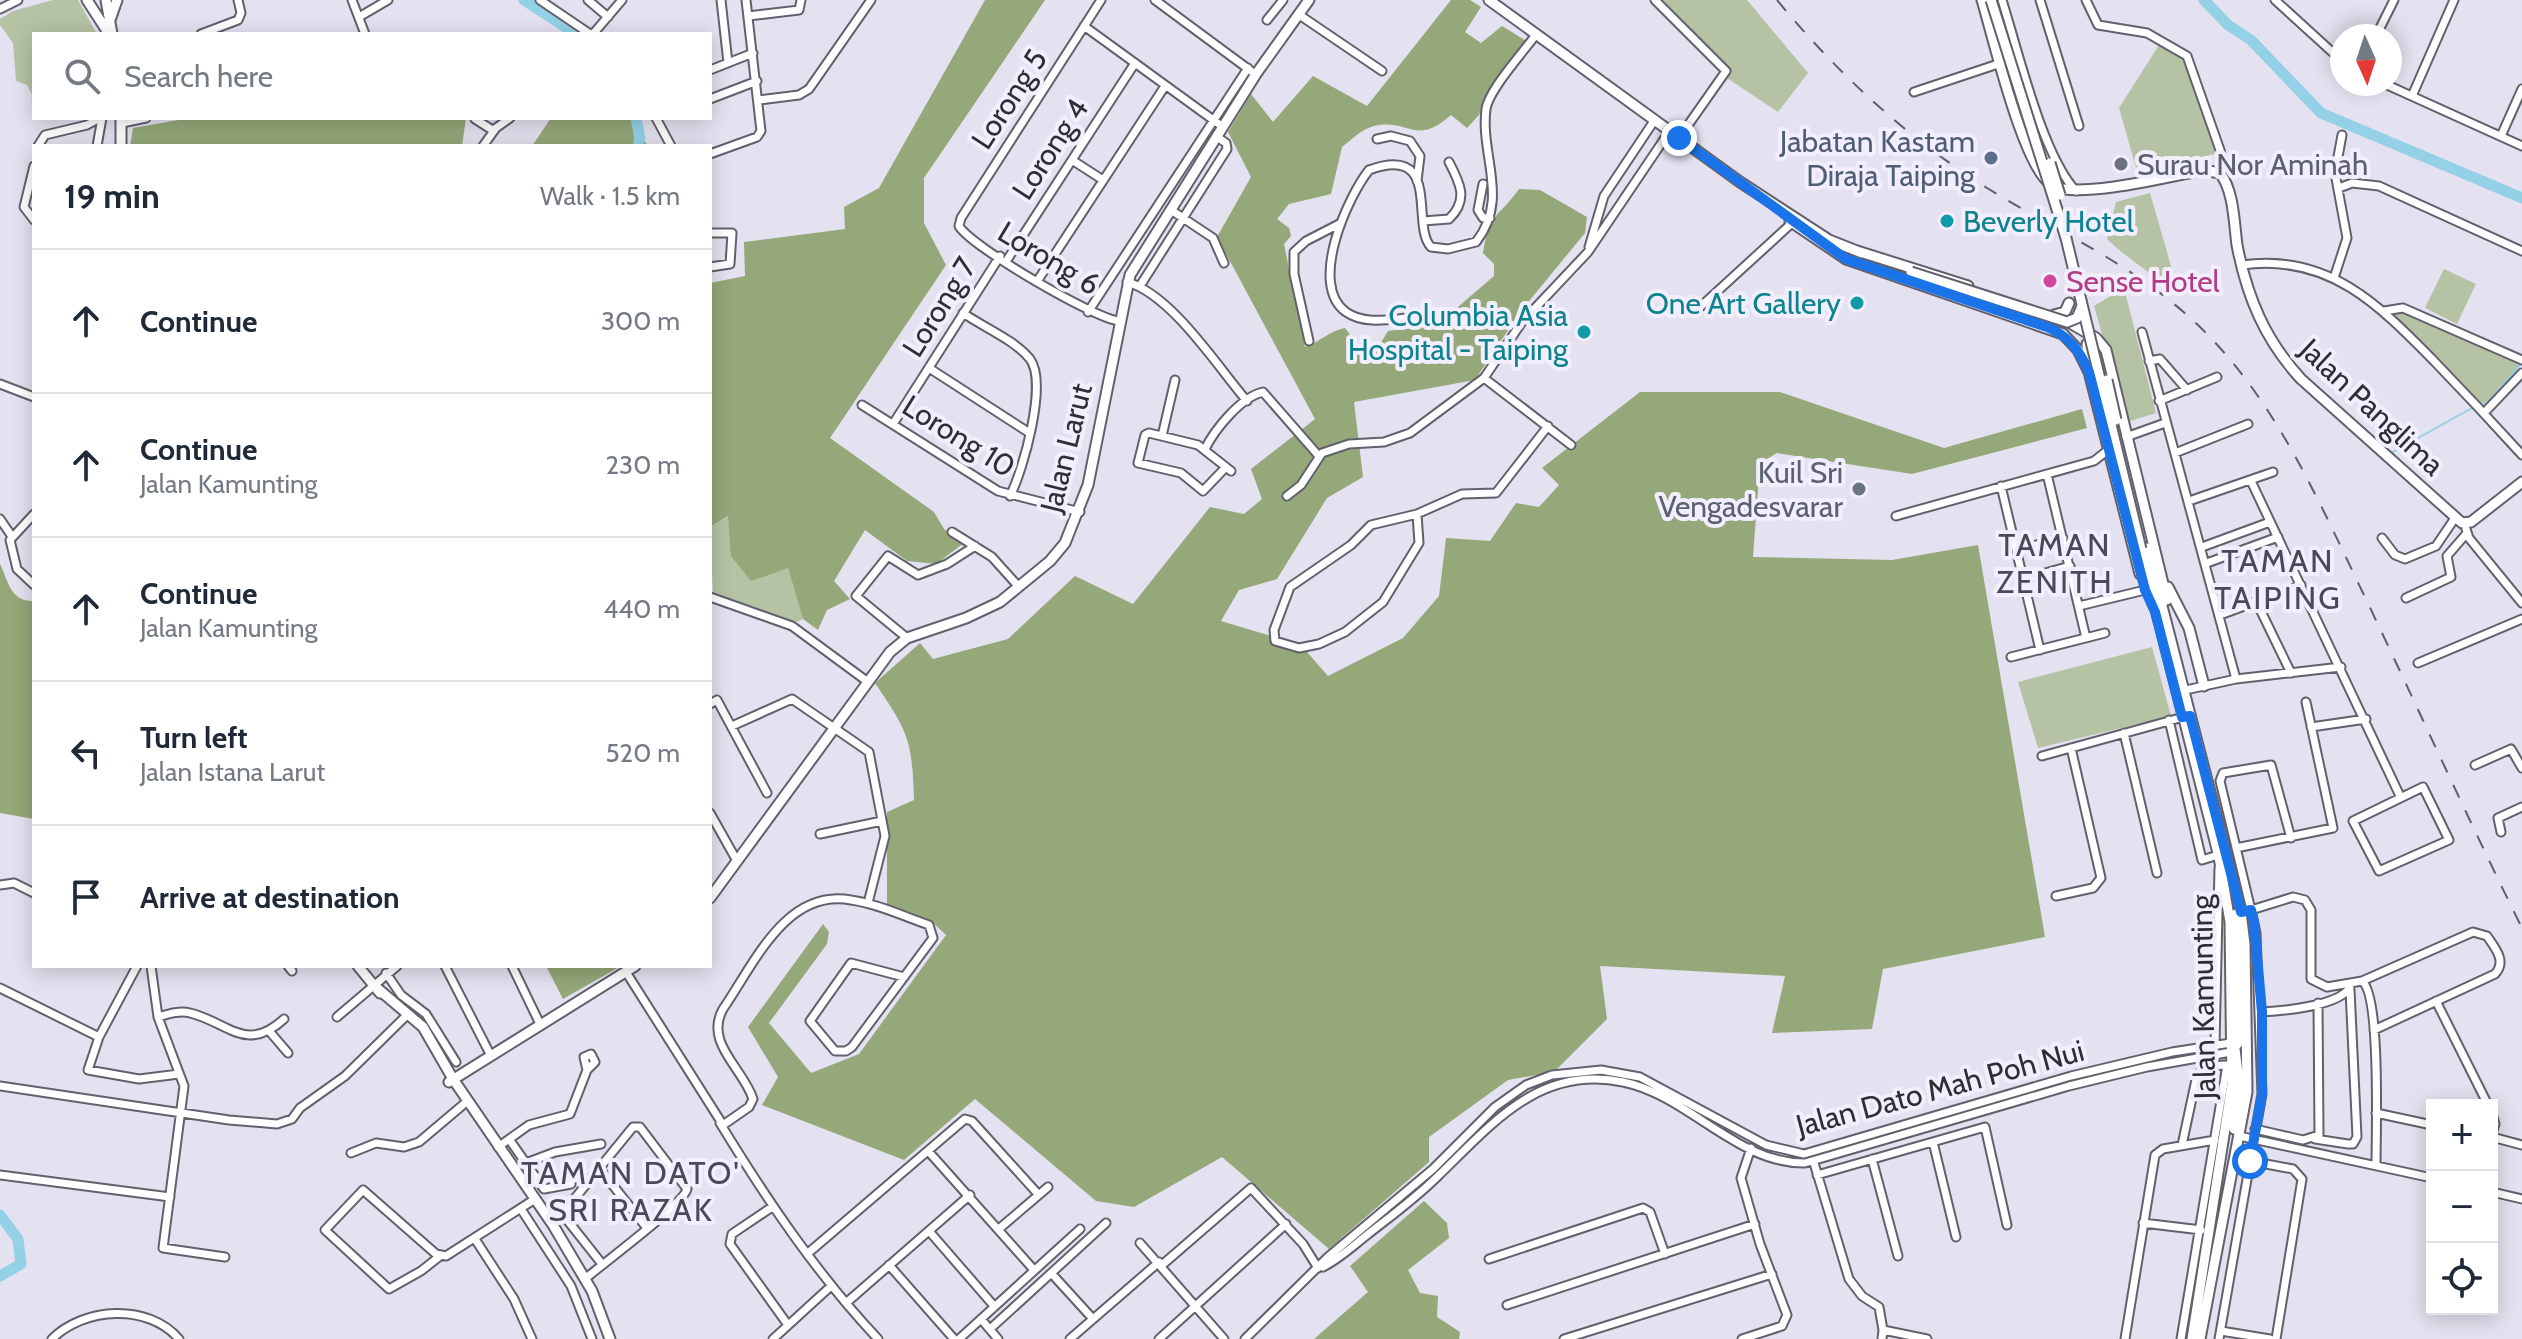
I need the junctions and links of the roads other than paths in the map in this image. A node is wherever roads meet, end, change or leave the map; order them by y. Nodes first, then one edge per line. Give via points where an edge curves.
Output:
1 (18, 0) edge
2 (87, 0) edge
3 (106, 0) edge
4 (117, 0) edge
5 (238, 0) edge
6 (352, 0) edge
7 (388, 0) edge
8 (540, 0) edge
9 (588, 0) edge
10 (622, 0) edge
11 (721, 0) edge
12 (746, 0) edge
13 (801, 0) edge
14 (871, 0) edge
15 (1101, 0) edge
16 (1155, 0) edge
17 (1283, 0) edge
18 (1309, 0) edge
19 (1489, 0) edge
20 (1655, 0) edge
21 (1982, 0) edge
22 (1991, 0) edge
23 (2000, 0) edge
24 (2040, 0) edge
25 (2086, 0) edge
26 (2275, 0) edge
27 (2394, 0) edge
28 (2454, 0) edge
29 (0, 9) edge
30 (1298, 14) junction
31 (748, 16) junction
32 (359, 17) junction
33 (608, 17) junction
34 (110, 20) junction
35 (1267, 20) dead end
36 (2382, 24) edge
37 (1084, 26) junction
38 (109, 32) edge
39 (110, 32) edge
40 (206, 32) edge
41 (364, 32) edge
42 (589, 32) edge
43 (594, 32) edge
44 (1535, 36) junction
45 (2330, 50) edge
46 (753, 53) junction
47 (728, 63) junction
48 (1135, 63) junction
49 (2001, 63) junction
50 (712, 69) edge
51 (1252, 71) junction
52 (1382, 71) dead end
53 (757, 81) junction
54 (1165, 86) junction
55 (2522, 89) edge
56 (1914, 92) dead end
57 (2402, 92) edge
58 (2412, 96) junction
59 (712, 98) edge
60 (759, 100) junction
61 (97, 120) edge
62 (101, 120) edge
63 (122, 120) edge
64 (477, 120) edge
65 (508, 120) edge
66 (659, 120) edge
67 (1212, 120) junction
68 (1654, 121) junction
69 (2079, 126) dead end
70 (1223, 127) junction
71 (494, 131) junction
72 (1669, 132) junction
73 (2342, 135) dead end
74 (2501, 136) junction
75 (1217, 137) junction
76 (1679, 138) junction
77 (1377, 139) dead end
78 (39, 144) edge
79 (97, 144) edge
80 (121, 144) edge
81 (484, 144) edge
82 (670, 144) edge
83 (2522, 146) edge
84 (712, 153) edge
85 (1072, 160) junction
86 (1449, 162) dead end
87 (2220, 173) junction
88 (32, 174) edge
89 (1103, 180) junction
90 (1417, 181) junction
91 (1740, 182) junction
92 (1483, 184) dead end
93 (2339, 188) junction
94 (2076, 191) junction
95 (1171, 210) junction
96 (32, 217) edge
97 (1183, 218) junction
98 (1490, 218) junction
99 (1423, 221) junction
100 (1341, 223) junction
101 (1792, 223) junction
102 (959, 226) joint
103 (712, 233) edge
104 (1857, 251) junction
105 (2522, 251) edge
106 (1588, 252) junction
107 (1003, 258) junction
108 (1224, 263) dead end
109 (2242, 265) junction
110 (712, 267) edge
111 (2334, 278) junction
112 (1038, 280) junction
113 (1127, 282) junction
114 (1140, 286) junction
115 (2069, 303) dead end
116 (2083, 304) junction
117 (1698, 309) dead end
118 (2384, 311) junction
119 (1088, 312) junction
120 (963, 313) junction
121 (2054, 315) junction
122 (1406, 318) dead end
123 (1119, 321) junction
124 (2076, 326) junction
125 (2142, 332) dead end
126 (2065, 335) junction
127 (2096, 338) junction
128 (1309, 341) dead end
129 (2522, 360) edge
130 (2149, 361) junction
131 (929, 368) junction
132 (2089, 372) junction
133 (2522, 373) edge
134 (2217, 377) dead end
135 (1484, 378) junction
136 (1175, 380) dead end
137 (0, 384) edge
138 (2187, 390) junction
139 (32, 396) edge
140 (1247, 401) junction
141 (2159, 401) junction
142 (862, 405) dead end
143 (2484, 413) junction
144 (2165, 423) junction
145 (893, 424) junction
146 (2248, 424) dead end
147 (1548, 426) junction
148 (1028, 432) junction
149 (1162, 436) junction
150 (2126, 437) junction
151 (1571, 445) dead end
152 (2109, 447) junction
153 (1205, 449) junction
154 (2175, 453) junction
155 (1318, 455) junction
156 (2522, 455) edge
157 (2094, 461) junction
158 (2273, 472) dead end
159 (2114, 473) junction
160 (2047, 474) junction
161 (2251, 481) junction
162 (2522, 482) edge
163 (2001, 486) junction
164 (1010, 496) junction
165 (1287, 496) dead end
166 (2189, 501) junction
167 (1080, 512) junction
168 (1417, 514) junction
169 (32, 516) edge
170 (1896, 516) dead end
171 (2455, 518) junction
172 (0, 519) edge
173 (2270, 522) junction
174 (2466, 528) junction
175 (952, 532) dead end
176 (11, 535) junction
177 (2278, 537) junction
178 (2063, 538) junction
179 (2382, 538) dead end
180 (975, 546) junction
181 (2202, 547) junction
182 (2144, 548) junction
183 (2017, 550) junction
184 (2207, 563) junction
185 (2070, 566) junction
186 (2158, 566) junction
187 (2024, 579) junction
188 (32, 583) edge
189 (2301, 585) junction
190 (1019, 587) junction
191 (2145, 590) junction
192 (712, 598) edge
193 (2406, 598) dead end
194 (2256, 601) junction
195 (2522, 603) edge
196 (2079, 606) junction
197 (2155, 612) junction
198 (2220, 615) junction
199 (2522, 619) edge
200 (2105, 633) dead end
201 (907, 638) junction
202 (2086, 638) junction
203 (2040, 650) junction
204 (2011, 657) dead end
205 (2176, 663) junction
206 (2418, 663) dead end
207 (2341, 667) junction
208 (2291, 673) junction
209 (2236, 679) junction
210 (868, 682) junction
211 (2204, 686) junction
212 (2179, 691) junction
213 (2306, 702) dead end
214 (712, 703) edge
215 (2186, 716) junction
216 (2366, 719) junction
217 (2169, 720) junction
218 (732, 726) junction
219 (2311, 727) junction
220 (835, 728) junction
221 (2124, 733) junction
222 (2071, 748) junction
223 (2042, 756) dead end
224 (2475, 765) dead end
225 (2522, 768) edge
226 (767, 793) dead end
227 (2400, 796) junction
228 (2522, 807) edge
229 (712, 817) edge
230 (882, 821) junction
231 (2501, 832) dead end
232 (820, 834) dead end
233 (2291, 838) junction
234 (2236, 848) junction
235 (2219, 858) junction
236 (737, 861) junction
237 (2157, 873) dead end
238 (0, 885) edge
239 (32, 892) edge
240 (2236, 894) junction
241 (712, 895) edge
242 (2056, 896) dead end
243 (868, 903) junction
244 (2246, 911) junction
245 (136, 968) edge
246 (151, 968) edge
247 (360, 968) edge
248 (394, 968) edge
249 (446, 968) edge
250 (513, 968) edge
251 (631, 969) edge
252 (386, 973) junction
253 (904, 977) junction
254 (2362, 981) junction
255 (2350, 985) junction
256 (375, 987) junction
257 (0, 988) edge
258 (2436, 1001) junction
259 (2318, 1003) junction
260 (2262, 1012) junction
261 (408, 1014) junction
262 (158, 1017) junction
263 (337, 1017) dead end
264 (284, 1019) dead end
265 (540, 1024) junction
266 (2374, 1030) junction
267 (270, 1032) junction
268 (99, 1037) junction
269 (2215, 1045) junction
270 (2232, 1048) junction
271 (288, 1053) dead end
272 (491, 1056) junction
273 (456, 1062) dead end
274 (587, 1070) dead end
275 (179, 1074) junction
276 (451, 1080) junction
277 (0, 1086) edge
278 (2485, 1099) edge
279 (464, 1104) junction
280 (182, 1113) junction
281 (2376, 1113) junction
282 (721, 1124) junction
283 (2426, 1124) edge
284 (2255, 1129) junction
285 (489, 1133) junction
286 (2239, 1136) junction
287 (2498, 1138) edge
288 (509, 1139) junction
289 (2254, 1139) junction
290 (2315, 1139) junction
291 (2215, 1140) junction
292 (2326, 1141) junction
293 (1933, 1142) junction
294 (601, 1144) dead end
295 (2182, 1145) junction
296 (2522, 1145) edge
297 (498, 1147) junction
298 (1751, 1148) junction
299 (2235, 1150) junction
300 (929, 1152) junction
301 (2321, 1152) junction
302 (351, 1153) dead end
303 (1761, 1154) junction
304 (1750, 1158) junction
305 (1872, 1159) junction
306 (1808, 1160) junction
307 (2250, 1161) junction
308 (526, 1163) junction
309 (2376, 1164) junction
310 (599, 1168) junction
311 (0, 1175) edge
312 (1817, 1175) junction
313 (2426, 1176) edge
314 (571, 1184) dead end
315 (1048, 1187) dead end
316 (2498, 1193) edge
317 (1038, 1194) junction
318 (970, 1195) junction
319 (170, 1197) junction
320 (535, 1199) junction
321 (2522, 1199) edge
322 (772, 1207) junction
323 (521, 1209) junction
324 (564, 1216) junction
325 (1106, 1223) dead end
326 (2143, 1223) junction
327 (1286, 1224) junction
328 (1755, 1224) junction
329 (553, 1225) junction
330 (2007, 1225) dead end
331 (647, 1228) junction
332 (1000, 1228) junction
333 (1080, 1229) dead end
334 (2200, 1230) junction
335 (929, 1231) junction
336 (2211, 1232) junction
337 (1956, 1237) dead end
338 (475, 1239) junction
339 (1140, 1243) dead end
340 (807, 1254) junction
341 (1665, 1254) junction
342 (440, 1256) junction
343 (1898, 1256) dead end
344 (225, 1257) dead end
345 (1489, 1259) dead end
346 (602, 1264) junction
347 (1160, 1264) junction
348 (889, 1265) junction
349 (1318, 1268) junction
350 (1034, 1270) junction
351 (1052, 1274) junction
352 (1772, 1274) junction
353 (585, 1279) junction
354 (830, 1287) junction
355 (846, 1303) junction
356 (1507, 1305) dead end
357 (994, 1306) junction
358 (1196, 1308) junction
359 (981, 1319) junction
360 (1093, 1319) junction
361 (788, 1325) junction
362 (990, 1329) junction
363 (1883, 1335) edge
364 (2220, 1335) edge
365 (874, 1338) edge
366 (52, 1339) edge
367 (179, 1339) edge
368 (532, 1339) edge
369 (592, 1339) edge
370 (610, 1339) edge
371 (773, 1339) edge
372 (956, 1339) edge
373 (998, 1339) edge
374 (1070, 1339) edge
375 (1159, 1339) edge
376 (1224, 1339) edge
377 (1245, 1339) edge
378 (1564, 1339) edge
379 (1742, 1339) edge
380 (1927, 1339) edge
381 (2125, 1339) edge
382 (2181, 1339) edge
383 (2192, 1339) edge
384 (2200, 1339) edge
385 (2270, 1339) edge
386 (2276, 1339) edge

1 - 29 street
2 - 38 main road
3 - 34 main road
4 - 34 main road
5 - 40 street via 238,20
6 - 32 street
7 - 32 street
8 - 42 street
9 - 33 street
10 - 33 street
11 - 47 street
12 - 31 street
13 - 31 street via 799,10
14 - 60 street via 809,89
15 - 37 street, Lorong 5
16 - 51 street
17 - 35 street
18 - 30 main road, Jalan Larut
19 - 44 main road
20 - 76 street via 1726,71
21 - 49 main road
22 - 116 main road, Jalan Kamunting, bridge
23 - 94 street via 2046,132
23 - 182 main road, Jalan Kamunting, bridge via 2075,248
24 - 69 street
25 - 87 street, Jalan Panglima via 2101,27 2132,29 2187,56 2223,160
26 - 45 street
27 - 36 street
28 - 58 street
30 - 51 main road, Jalan Larut
30 - 52 street
31 - 46 street
32 - 41 street
33 - 43 street
34 - 39 main road
37 - 48 street
37 - 102 street, Lorong 5
44 - 68 main road
44 - 98 street via 1486,109 1495,196
46 - 47 street
46 - 53 street
47 - 50 street
48 - 54 street
48 - 85 street, Lorong 4
49 - 56 street
49 - 94 main road via 2034,167 2053,186
51 - 67 street, Jalan Larut
51 - 70 main road, Jalan Larut
53 - 59 street
53 - 60 street
54 - 67 street
54 - 89 street
55 - 74 street
57 - 58 street
58 - 74 street
60 - 84 street via 760,134
61 - 78 street via 45,135
62 - 79 street
63 - 80 main road
64 - 71 street
65 - 71 street
66 - 82 street
67 - 70 street
67 - 119 street, Jalan Larut
68 - 72 main road
68 - 106 street via 1604,196
70 - 75 main road, Jalan Larut
71 - 81 street
72 - 76 main road
72 - 106 street
73 - 93 street via 2336,160
74 - 83 street
75 - 95 main road, Jalan Larut
75 - 97 street via 1227,149
76 - 91 main road
77 - 90 street via 1410,141 1420,156
85 - 89 street
85 - 107 street, Lorong 4
86 - 99 street via 1460,184 1460,203 1449,219
87 - 94 main road via 2203,170
87 - 109 main road, Jalan Panglima
88 - 96 street via 24,207
89 - 112 street
90 - 99 street
90 - 100 street via 1403,169 1369,170
91 - 101 main road
91 - 104 main road via 1829,240
92 - 98 street via 1478,210
93 - 105 street via 2352,183 2379,186
93 - 111 street via 2347,238
95 - 97 street
95 - 113 main road, Jalan Larut
97 - 108 street via 1213,238
97 - 114 street
98 - 99 street via 1476,242 1448,249 1431,247 1424,240
100 - 122 street via 1329,276 1337,304 1360,318
100 - 128 street via 1294,252
101 - 117 street
101 - 126 main road via 1846,259
102 - 107 street, Lorong 6
103 - 110 street via 732,233 732,258 730,264
104 - 116 main road, bridge via 2067,322 2080,315
104 - 121 main road
106 - 135 street via 1522,322
107 - 112 street, Lorong 6
107 - 120 street, Lorong 7
109 - 111 street via 2287,263
109 - 171 main road, Jalan Panglima via 2259,322 2279,355
111 - 118 street
112 - 119 street, Lorong 6
113 - 114 street
113 - 123 main road, Jalan Larut
114 - 140 street via 1162,301
115 - 121 main road via 2065,312
116 - 182 main road, Jalan Kamunting, bridge
118 - 129 street via 2412,311
118 - 143 street
119 - 123 street, Lorong 6
120 - 131 street, Lorong 7
120 - 148 street via 1032,363 1038,381
121 - 124 main road
123 - 167 main road, Jalan Larut
124 - 126 main road
124 - 127 main road
124 - 132 main road, Jalan Kamunting
125 - 130 street
126 - 132 main road
127 - 132 main road via 2087,344
127 - 150 main road, Jalan Kamunting via 2106,350
130 - 138 street via 2160,359
130 - 141 street
131 - 145 street, Lorong 7
131 - 148 street
132 - 152 main road, Jalan Kamunting
133 - 143 street
134 - 138 street
135 - 147 street
135 - 155 street via 1410,433
136 - 149 street
137 - 139 street
138 - 141 street
140 - 153 street via 1212,434
140 - 155 street via 1263,392
141 - 144 street
142 - 145 street, Lorong 10
143 - 156 street
144 - 150 street
144 - 154 street
145 - 164 street, Lorong 10
146 - 154 street
147 - 151 street
147 - 168 street via 1496,493 1462,494
148 - 164 street via 1022,470
149 - 153 street
149 - 153 street via 1145,435 1139,464 1181,473 1203,491 1229,469
150 - 186 main road, Jalan Kamunting
152 - 157 street
152 - 159 main road, Jalan Kamunting
154 - 166 street
155 - 165 street via 1301,485
157 - 159 street via 2106,461
157 - 160 street
158 - 161 street
159 - 191 main road, Jalan Kamunting
160 - 163 street
160 - 178 street
161 - 166 street
161 - 173 street
162 - 174 main road
163 - 170 street
163 - 183 street
164 - 167 street, Lorong 10
166 - 181 street
167 - 190 main road, Jalan Larut via 1057,554
168 - 168 street via 1419,543 1383,602 1345,632 1319,644 1299,648 1275,641 1279,613 1294,582 1371,525
169 - 176 street
171 - 174 main road, Jalan Panglima
171 - 179 street via 2436,546 2405,559
172 - 176 street
173 - 177 street
173 - 181 street
174 - 193 street via 2449,551 2451,577
174 - 195 street, Jalan Panglima
175 - 180 street
176 - 188 street via 17,569
177 - 184 street
177 - 189 street
178 - 183 street
178 - 185 street
180 - 190 street via 1001,564
180 - 201 street via 918,575 888,556 856,596
181 - 184 street
182 - 197 main road, Jalan Kamunting
182 - 205 main road, Jalan Kamunting
183 - 187 street
184 - 198 street
185 - 187 street
185 - 196 street
186 - 205 main road, Jalan Kamunting
186 - 211 main road via 2189,628
187 - 203 street
189 - 194 street
189 - 207 street
190 - 201 main road, Jalan Larut via 984,611
191 - 196 street
191 - 197 main road, Jalan Kamunting
192 - 210 street via 792,626
194 - 198 street
194 - 208 street
196 - 202 street
197 - 212 main road, Jalan Kamunting
198 - 209 street
199 - 206 street
200 - 202 street
201 - 210 main road, Jalan Larut
202 - 203 street
203 - 204 street
205 - 212 main road, Jalan Kamunting
207 - 208 street
207 - 216 street
208 - 209 street
209 - 211 street
210 - 220 main road, Jalan Larut
211 - 212 street
212 - 215 main road, Jalan Kamunting
213 - 219 street
214 - 218 street via 717,700
215 - 217 street
215 - 235 main road, Jalan Kamunting
215 - 240 main road, Jalan Kamunting
216 - 219 street
216 - 227 street
217 - 221 street
217 - 235 street via 2202,860
218 - 220 street via 792,699
218 - 226 street
219 - 233 street via 2333,828
220 - 230 street via 869,752
220 - 236 main road, Jalan Larut
221 - 222 street
221 - 237 street
222 - 223 street
222 - 242 street via 2101,878 2093,888
224 - 225 street via 2511,749
227 - 227 street via 2426,789 2449,840 2379,871 2353,821
228 - 231 street via 2498,818
229 - 236 street
230 - 232 street
230 - 243 street via 885,842
233 - 234 street
233 - 234 street via 2271,765 2227,771 2220,781
234 - 244 street
235 - 269 street
235 - 270 main road, Jalan Kamunting via 2230,922
236 - 241 main road, Jalan Larut
238 - 239 street via 14,883
240 - 244 main road, Jalan Kamunting
240 - 270 main road via 2239,1004
243 - 253 street via 932,929 933,938
243 - 282 street via 827,899 793,911 723,1009 716,1024 718,1040 753,1099
244 - 255 street via 2293,897 2305,900 2311,910 2311,979 2327,987
244 - 260 street
244 - 286 main road, Jalan Kamunting via 2247,1081
245 - 268 street
246 - 262 street
247 - 256 main road
248 - 252 street
249 - 272 street
250 - 265 street
251 - 265 main road
251 - 282 street
252 - 256 street
252 - 273 street via 401,995 426,1014
253 - 253 street via 851,963 811,1017 811,1025 835,1051 846,1051
254 - 255 street
254 - 258 street via 2467,934 2487,936 2499,955 2499,969
254 - 266 street via 2372,996
255 - 259 street via 2342,996
255 - 292 street via 2357,1137 2353,1144
256 - 261 main road
256 - 263 street
257 - 268 street
258 - 266 street
258 - 278 street
259 - 260 street
259 - 290 street via 2321,1126
260 - 284 street via 2262,1094
261 - 276 main road
261 - 280 street via 292,1119 256,1123
262 - 267 street via 187,1012 238,1034
262 - 275 street
264 - 267 street
265 - 272 main road
266 - 281 street
267 - 271 street
268 - 275 street via 87,1066 90,1072 139,1079
269 - 270 street, Jalan Dato Mah Poh Nui
269 - 306 street, Jalan Dato Mah Poh Nui via 2071,1076
270 - 299 main road via 2239,1081
270 - 306 street, Jalan Dato Mah Poh Nui via 2069,1086
270 - 336 main road, Jalan Kamunting via 2229,1113
272 - 276 main road
274 - 288 street via 570,1114 529,1125
275 - 280 street via 184,1086
276 - 279 main road
276 - 285 main road
277 - 280 street
279 - 285 main road
279 - 302 street via 419,1142 404,1147 376,1143
280 - 319 street
281 - 283 street
281 - 309 street
282 - 322 street
284 - 289 street
284 - 290 street
285 - 297 main road
286 - 289 street
286 - 299 main road, Jalan Kamunting
287 - 296 street
288 - 297 street
288 - 308 street
289 - 301 street
289 - 307 street
290 - 292 street
291 - 295 street
291 - 295 street via 2227,1065 2207,1066 2197,1075
291 - 334 street
292 - 301 street
293 - 305 street
293 - 330 street via 1985,1127
293 - 337 street
294 - 308 street
295 - 326 street via 2155,1155
297 - 320 main road
298 - 303 street, Jalan Dato Mah Poh Nui
298 - 304 street
298 - 349 street, Jalan Dato Mah Poh Nui via 1638,1085 1601,1079 1555,1084 1530,1093 1501,1114 1408,1202 1333,1262
299 - 384 main road, Jalan Kamunting
300 - 317 street via 969,1119
300 - 318 street
300 - 340 street
301 - 309 street
303 - 304 street
303 - 306 street, Jalan Dato Mah Poh Nui
304 - 328 street via 1741,1178
305 - 312 street
305 - 343 street
306 - 312 street
306 - 349 street, Jalan Dato Mah Poh Nui via 1766,1145 1640,1077 1601,1070 1560,1073 1526,1085 1495,1107 1433,1169
307 - 364 street
307 - 386 street via 2293,1169 2302,1179
308 - 314 street via 547,1190
309 - 313 street
310 - 324 street via 563,1210
310 - 331 street
310 - 331 street via 630,1130 640,1127 687,1192
311 - 319 street
312 - 363 street via 1849,1279 1879,1307
315 - 317 street
316 - 321 street
317 - 332 street
318 - 332 street
318 - 335 street
319 - 344 street via 163,1248
320 - 323 street
320 - 329 main road
322 - 340 street
322 - 361 street via 732,1234 730,1244
323 - 338 street
323 - 369 street via 571,1286
324 - 329 street
324 - 346 street
325 - 351 street
326 - 334 street
326 - 381 street
327 - 347 street via 1255,1189 1247,1188
327 - 349 street
327 - 358 street
328 - 341 street
328 - 352 street
329 - 353 main road
331 - 346 street
332 - 350 street
333 - 350 street
334 - 336 street
334 - 382 street
335 - 348 street
335 - 357 street
336 - 383 main road, Jalan Kamunting
338 - 342 street
338 - 368 street via 514,1299
339 - 347 street
340 - 354 street
341 - 345 street via 1650,1212 1643,1208
341 - 356 street
342 - 342 street via 363,1190 325,1230 389,1289
346 - 353 street
347 - 358 street
347 - 360 street
348 - 355 street
348 - 372 street
349 - 377 street, Jalan Dato Mah Poh Nui
350 - 357 street
351 - 360 street
351 - 362 street
352 - 378 street
352 - 379 street via 1787,1321
353 - 370 main road
354 - 355 street
354 - 361 street
355 - 365 street
357 - 359 street
358 - 375 street
358 - 376 street
359 - 362 street
359 - 372 street
360 - 374 street
361 - 371 street
362 - 373 street
363 - 380 street
364 - 385 street
366 - 367 street via 73,1323 106,1313 156,1323

